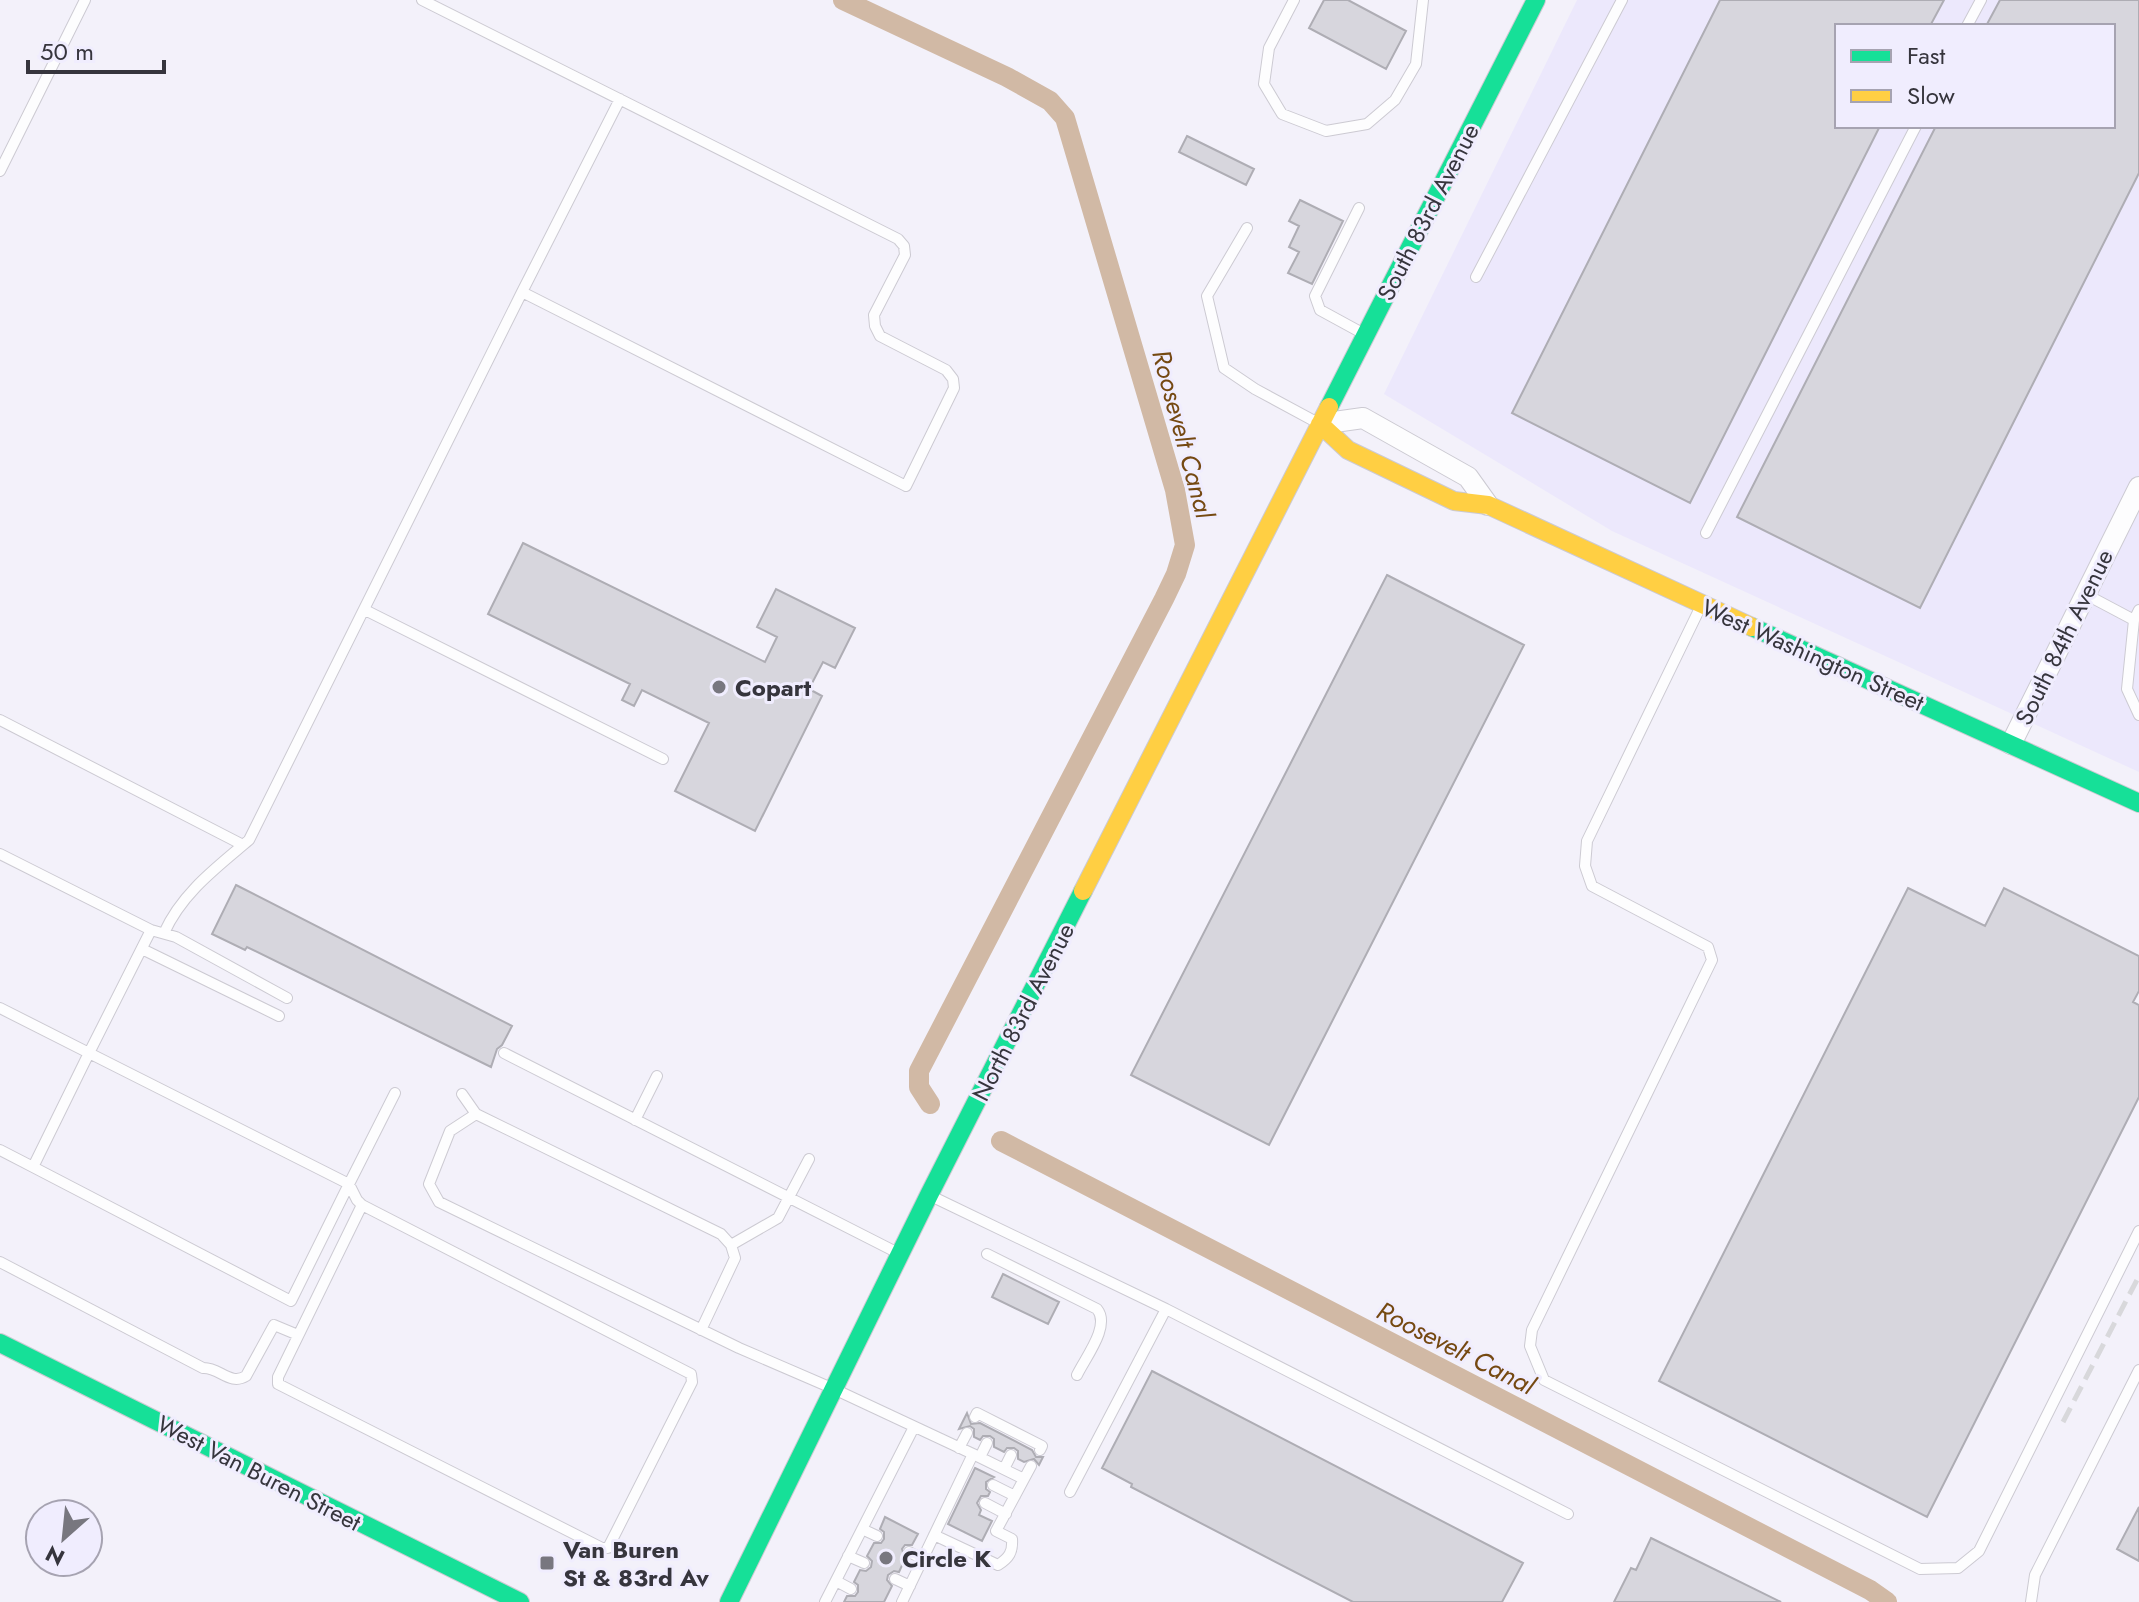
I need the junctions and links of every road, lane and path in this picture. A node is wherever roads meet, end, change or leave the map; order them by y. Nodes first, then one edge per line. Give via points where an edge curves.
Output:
1 (85, 0) edge
2 (422, 0) edge
3 (1294, 0) edge
4 (1423, 0) edge
5 (1536, 0) edge
6 (1622, 0) edge
7 (1981, 0) edge
8 (1968, 24) edge
9 (620, 99) junction
10 (1915, 128) edge
11 (0, 171) edge
12 (1359, 208) dead end
13 (1247, 228) dead end
14 (1476, 277) dead end
15 (522, 292) junction
16 (1366, 335) junction
17 (1320, 424) junction
18 (2139, 487) edge
19 (1488, 505) junction
20 (1706, 533) dead end
21 (2085, 594) junction
22 (1702, 605) junction
23 (365, 610) junction
24 (2139, 610) edge
25 (2134, 620) junction
26 (2139, 715) edge
27 (0, 720) edge
28 (2011, 744) junction
29 (663, 759) dead end
30 (2139, 803) edge
31 (243, 845) junction
32 (0, 854) edge
33 (151, 930) junction
34 (164, 933) junction
35 (142, 949) junction
36 (287, 998) dead end
37 (0, 1008) edge
38 (279, 1016) dead end
39 (89, 1053) junction
40 (504, 1053) dead end
41 (657, 1076) dead end
42 (395, 1093) dead end
43 (462, 1094) dead end
44 (476, 1114) junction
45 (635, 1120) junction
46 (0, 1150) edge
47 (809, 1159) dead end
48 (33, 1167) junction
49 (349, 1184) junction
50 (929, 1195) junction
51 (789, 1198) junction
52 (362, 1205) junction
53 (2139, 1231) edge
54 (731, 1245) junction
55 (901, 1254) junction
56 (987, 1254) dead end
57 (0, 1262) edge
58 (1166, 1309) junction
59 (701, 1330) junction
60 (298, 1335) junction
61 (0, 1343) edge
62 (2139, 1370) edge
63 (1077, 1375) dead end
64 (834, 1389) junction
65 (975, 1417) dead end
66 (914, 1427) junction
67 (967, 1433) dead end
68 (987, 1443) dead end
69 (959, 1448) junction
70 (1040, 1450) dead end
71 (1011, 1455) dead end
72 (976, 1456) junction
73 (1031, 1466) dead end
74 (1004, 1469) junction
75 (1024, 1479) junction
76 (993, 1485) dead end
77 (1070, 1492) dead end
78 (1015, 1496) junction
79 (985, 1503) dead end
80 (1006, 1514) junction
81 (1568, 1514) dead end
82 (862, 1529) junction
83 (934, 1535) junction
84 (877, 1536) dead end
85 (909, 1552) dead end
86 (848, 1556) junction
87 (923, 1559) junction
88 (864, 1563) dead end
89 (895, 1579) dead end
90 (836, 1581) junction
91 (910, 1586) junction
92 (851, 1589) dead end
93 (520, 1602) edge
94 (729, 1602) edge
95 (825, 1602) edge
96 (902, 1602) edge
97 (2031, 1602) edge

1 - 11 lane
2 - 9 lane
3 - 4 lane via 1269,48 1264,84 1282,114 1326,131 1367,124 1395,100 1416,64
5 - 16 main road, South 83rd Avenue
6 - 14 lane
7 - 8 lane
9 - 15 lane
9 - 15 lane via 904,246 905,255 874,315 875,326 880,336 946,370 954,388 906,486
10 - 20 lane
12 - 16 lane via 1315,296 1320,310
13 - 17 lane via 1207,296 1224,368
15 - 23 lane
16 - 17 main road, South 83rd Avenue
17 - 19 main road, West Washington Street via 1348,450 1440,495
17 - 19 street, West Washington Street via 1363,418 1468,477
17 - 50 main road, North 83rd Avenue
18 - 21 street, South 84th Avenue
19 - 22 main road, West Washington Street
21 - 25 lane
21 - 28 street, South 84th Avenue
22 - 28 main road, West Washington Street
22 - 53 lane via 1587,841 1585,866 1592,886 1708,947 1712,960 1532,1330 1530,1346 1544,1380 1920,1569 1958,1568 1979,1551
23 - 29 lane
23 - 31 lane
24 - 25 lane
25 - 26 lane via 2127,689
27 - 31 lane
28 - 30 main road, West Washington Street
31 - 34 lane via 174,911
32 - 33 lane
33 - 34 lane
33 - 35 lane
34 - 36 lane
35 - 38 lane
35 - 39 lane
37 - 39 lane
39 - 48 lane
39 - 49 lane
40 - 45 lane
41 - 45 lane
42 - 49 lane
43 - 44 lane
44 - 54 lane via 721,1234
44 - 59 lane via 450,1131 429,1184 439,1202
45 - 51 lane
46 - 48 lane
47 - 51 lane
48 - 49 lane via 291,1301
49 - 52 lane
50 - 55 main road, North 83rd Avenue
50 - 58 lane
51 - 54 lane via 778,1218
51 - 55 lane
52 - 60 lane
52 - 60 lane via 691,1374 692,1382 610,1546 602,1548 278,1384
54 - 59 lane via 735,1258
55 - 64 main road, North 83rd Avenue
56 - 63 lane via 1102,1315
57 - 60 lane via 233,1380 246,1376 274,1325
58 - 77 lane
58 - 81 lane
59 - 64 lane
61 - 93 main road, West Van Buren Street
62 - 97 lane via 2035,1575
64 - 66 lane
64 - 94 main road, North 83rd Avenue
65 - 70 lane via 977,1413 1042,1446
66 - 69 lane
66 - 82 lane
67 - 69 lane
68 - 72 lane
69 - 72 lane
71 - 74 lane
72 - 74 lane
72 - 83 lane
73 - 75 lane
74 - 75 lane
75 - 78 lane
76 - 78 lane
78 - 80 lane
79 - 80 lane
80 - 83 lane via 996,1531 1012,1539 1013,1549 998,1565
82 - 84 lane
82 - 86 lane
83 - 87 lane
85 - 87 lane
86 - 88 lane
86 - 90 lane
87 - 91 lane
89 - 91 lane
90 - 92 lane
90 - 95 lane
91 - 96 lane

